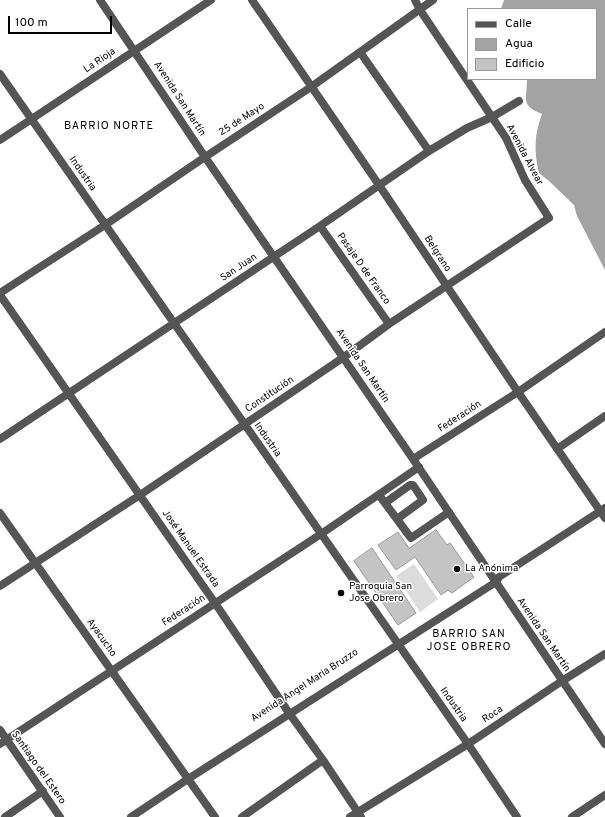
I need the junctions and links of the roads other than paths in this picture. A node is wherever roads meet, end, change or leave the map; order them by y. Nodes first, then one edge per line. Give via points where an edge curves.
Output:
1 (100, 0) edge
2 (211, 0) edge
3 (252, 0) edge
4 (416, 0) edge
5 (433, 0) edge
6 (420, 10) junction
7 (135, 50) junction
8 (360, 52) junction
9 (0, 74) edge
10 (467, 80) edge
11 (467, 80) edge
12 (311, 87) junction
13 (519, 101) dead end
14 (492, 117) junction
15 (31, 120) junction
16 (0, 140) edge
17 (429, 151) junction
18 (205, 157) junction
19 (379, 185) junction
20 (549, 218) joint
21 (105, 225) junction
22 (320, 226) junction
23 (274, 256) junction
24 (447, 287) junction
25 (0, 294) edge
26 (174, 324) junction
27 (390, 324) junction
28 (605, 332) edge
29 (344, 357) junction
30 (518, 392) junction
31 (70, 394) junction
32 (605, 416) edge
33 (244, 424) junction
34 (0, 439) edge
35 (557, 449) junction
36 (413, 459) junction
37 (419, 467) junction
38 (140, 495) junction
39 (379, 495) junction
40 (385, 502) junction
41 (449, 512) junction
42 (603, 512) edge
43 (0, 513) edge
44 (397, 519) junction
45 (321, 534) junction
46 (36, 563) junction
47 (496, 579) junction
48 (0, 586) edge
49 (215, 603) junction
50 (396, 642) junction
51 (605, 654) edge
52 (111, 671) junction
53 (562, 681) junction
54 (288, 712) junction
55 (0, 730) edge
56 (4, 742) edge
57 (468, 744) junction
58 (605, 744) edge
59 (323, 760) junction
60 (187, 777) junction
61 (43, 791) junction
62 (605, 795) edge
63 (360, 815) edge
64 (5, 817) edge
65 (60, 817) edge
66 (124, 817) edge
67 (131, 817) edge
68 (215, 817) edge
69 (242, 817) edge
70 (350, 817) edge
71 (518, 817) edge
72 (572, 817) edge

1 - 7 street, Avenida San Martín
2 - 7 street, La Rioja
3 - 12 street, Belgrano
4 - 6 street, Avenida Alvear
5 - 6 street, 25 de Mayo
6 - 8 street, 25 de Mayo
6 - 10 street, Avenida Alvear
7 - 15 street, La Rioja
7 - 18 street, Avenida San Martín
8 - 12 street, 25 de Mayo
8 - 17 street
9 - 15 street, Industria
11 - 14 street, Avenida Alvear
12 - 18 street, 25 de Mayo
12 - 19 street, Belgrano
13 - 14 street, San Juan
14 - 17 street, San Juan via 467,128
14 - 20 street, Avenida Alvear via 506,138 525,180
15 - 16 street, La Rioja
15 - 21 street, Industria
17 - 19 street, San Juan
18 - 21 street, 25 de Mayo
18 - 23 street, Avenida San Martín
19 - 22 street, San Juan
19 - 24 street, Belgrano
20 - 24 street, Constitución
21 - 25 street, 25 de Mayo
21 - 26 street, Industria
22 - 23 street, San Juan
22 - 27 street, Pasaje D de Franco
23 - 26 street, San Juan
23 - 29 street, Avenida San Martín
24 - 27 street, Constitución
24 - 30 street, Belgrano
25 - 31 street, José Manuel Estrada
26 - 31 street, San Juan
26 - 33 street, Industria
27 - 29 street, Constitución
28 - 30 street, Federación
29 - 33 street, Constitución
29 - 36 street, Avenida San Martín
30 - 35 street, Belgrano
30 - 36 street, Federación
31 - 34 street, San Juan
31 - 38 street, José Manuel Estrada
32 - 35 street
33 - 38 street, Constitución
33 - 45 street, Industria
35 - 42 street, Belgrano
36 - 37 street, Avenida San Martín
37 - 39 street, Federación
37 - 41 street, Avenida San Martín
38 - 46 street, Constitución
38 - 49 street, José Manuel Estrada
39 - 40 street
39 - 45 street, Federación
40 - 44 street
40 - 44 street via 413,485 423,500
41 - 44 street via 411,538
41 - 47 street, Avenida San Martín
42 - 47 street, Avenida Angel Maria Bruzzo
43 - 46 street, Ayacucho
45 - 49 street, Federación
45 - 50 street, Industria
46 - 48 street, Constitución
46 - 52 street, Ayacucho
47 - 50 street, Avenida Angel Maria Bruzzo
47 - 53 street, Avenida San Martín
49 - 52 street, Federación
49 - 54 street, José Manuel Estrada
50 - 54 street, Avenida Angel Maria Bruzzo
50 - 57 street, Industria
51 - 53 street, Roca
52 - 56 street, Federación
52 - 60 street, Ayacucho
53 - 57 street, Roca
53 - 58 street, Avenida San Martín
54 - 59 street, José Manuel Estrada
54 - 60 street, Avenida Angel Maria Bruzzo
55 - 56 street, Santiago del Estero
56 - 61 street, Santiago del Estero
57 - 63 street, Roca
57 - 71 street, Industria
59 - 63 street, José Manuel Estrada
59 - 69 street
60 - 66 street, Avenida Angel Maria Bruzzo
60 - 67 street, Avenida Angel Maria Bruzzo
60 - 68 street, Ayacucho
61 - 64 street
61 - 65 street, Santiago del Estero
62 - 72 street
63 - 70 street, Roca

